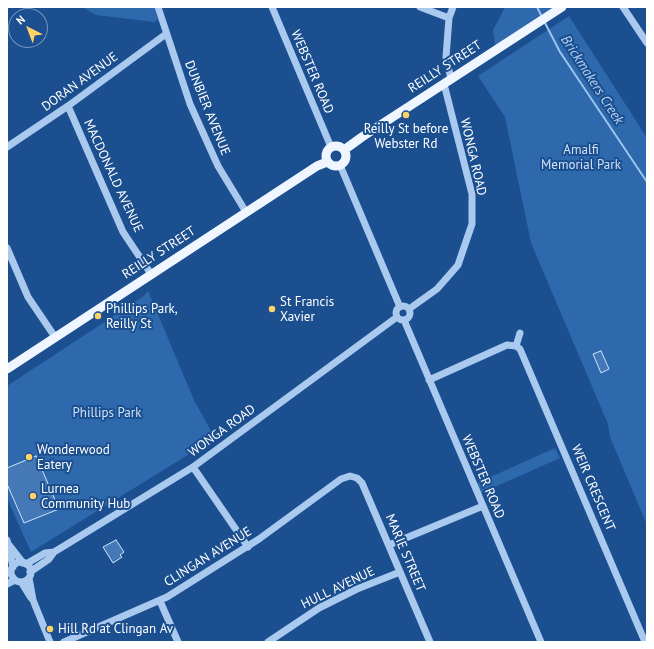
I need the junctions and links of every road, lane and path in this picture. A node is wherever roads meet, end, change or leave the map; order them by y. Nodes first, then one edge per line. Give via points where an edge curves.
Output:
1 (158, 7) edge
2 (272, 7) edge
3 (420, 7) edge
4 (453, 7) edge
5 (623, 7) edge
6 (559, 9) edge
7 (449, 18) junction
8 (166, 34) junction
9 (647, 43) edge
10 (448, 81) junction
11 (68, 106) junction
12 (7, 147) edge
13 (331, 147) junction
14 (344, 150) junction
15 (327, 162) junction
16 (340, 165) junction
17 (246, 212) junction
18 (7, 248) edge
19 (151, 274) junction
20 (400, 306) junction
21 (409, 309) junction
22 (397, 317) junction
23 (404, 320) junction
24 (520, 333) dead end
25 (55, 337) junction
26 (516, 346) junction
27 (7, 369) edge
28 (430, 380) junction
29 (193, 466) junction
30 (354, 477) joint
31 (482, 506) junction
32 (8, 542) edge
33 (388, 545) junction
34 (248, 547) junction
35 (54, 552) junction
36 (25, 564) junction
37 (10, 571) edge
38 (400, 572) junction
39 (30, 575) junction
40 (18, 581) junction
41 (7, 584) edge
42 (33, 600) junction
43 (160, 601) junction
44 (50, 642) edge
45 (64, 642) edge
46 (178, 642) edge
47 (268, 642) edge
48 (430, 642) edge
49 (541, 642) edge
50 (645, 642) edge

1 - 8 street, DUNBIER AVENUE
2 - 13 street, WEBSTER ROAD
3 - 7 street
4 - 7 street, WONGA ROAD
5 - 9 street
6 - 10 main road, REILLY STREET
7 - 10 street, WONGA ROAD via 446,57
8 - 11 street, DORAN AVENUE
8 - 17 street, DUNBIER AVENUE via 190,104 218,166
10 - 14 main road, REILLY STREET
10 - 21 street, WONGA ROAD via 472,194 472,224 458,265 437,289
11 - 12 street, DORAN AVENUE
11 - 19 street, MACDONALD AVENUE via 123,232
13 - 14 main road via 338,146
13 - 15 main road via 326,155
14 - 16 main road via 345,160
15 - 16 main road via 333,166
15 - 17 main road, REILLY STREET
16 - 20 street
17 - 19 main road, REILLY STREET
18 - 25 street via 28,297
19 - 25 main road, REILLY STREET
20 - 21 street
20 - 22 street via 396,313
21 - 23 street via 410,316
22 - 23 street
22 - 29 street, WONGA ROAD
23 - 28 street, WEBSTER ROAD
24 - 26 street
25 - 27 main road, REILLY STREET
26 - 28 street via 503,346
26 - 50 street, WEIR CRESCENT via 524,354
28 - 31 street, WEBSTER ROAD
29 - 34 street
29 - 35 street, WONGA ROAD
30 - 33 street, MARIE STREET via 362,484
30 - 34 street, CLINGAN AVENUE via 346,476 341,479
31 - 33 street
31 - 49 street, WEBSTER ROAD
32 - 36 street
32 - 37 street
33 - 38 street, MARIE STREET
34 - 43 street, CLINGAN AVENUE
35 - 36 street, WONGA ROAD
35 - 39 street, WONGA ROAD
36 - 37 street, WONGA ROAD via 17,563
36 - 39 street
37 - 40 street
38 - 47 street, HULL AVENUE via 319,608
38 - 48 street, MARIE STREET
39 - 40 street, WONGA ROAD
39 - 42 street
40 - 41 street
40 - 42 street
42 - 44 street
43 - 45 street, CLINGAN AVENUE
43 - 46 street

